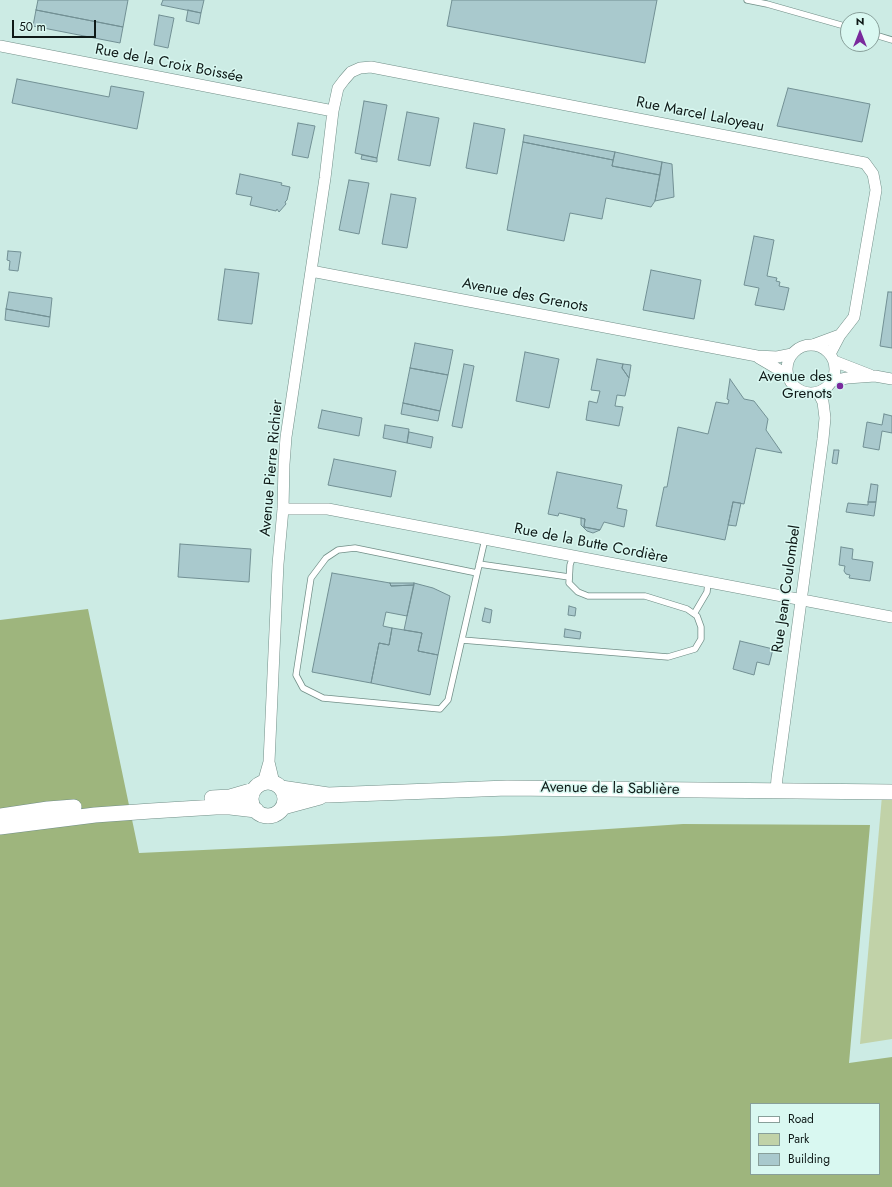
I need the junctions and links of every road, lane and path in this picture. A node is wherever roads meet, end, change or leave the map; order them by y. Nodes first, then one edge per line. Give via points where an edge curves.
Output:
1 (747, 0) edge
2 (840, 26) edge
3 (880, 36) edge
4 (892, 40) edge
5 (0, 46) edge
6 (351, 72) joint
7 (333, 111) junction
8 (311, 271) junction
9 (840, 335) junction
10 (813, 345) junction
11 (792, 354) junction
12 (757, 356) junction
13 (832, 358) junction
14 (788, 375) junction
15 (875, 376) junction
16 (892, 379) edge
17 (832, 381) junction
18 (818, 392) junction
19 (283, 509) junction
20 (485, 539) junction
21 (573, 556) junction
22 (480, 564) junction
23 (477, 572) junction
24 (569, 577) junction
25 (708, 582) junction
26 (800, 600) junction
27 (694, 614) junction
28 (892, 617) edge
29 (462, 640) junction
30 (268, 786) junction
31 (776, 791) junction
32 (892, 792) edge
33 (328, 795) junction
34 (283, 807) junction
35 (256, 810) junction
36 (0, 816) edge
37 (0, 827) edge

1 - 2 lane
3 - 4 lane
5 - 7 street, Rue de la Croix Boissée
6 - 7 street, Avenue Pierre Richier via 338,88
6 - 9 street, Rue Marcel Laloyeau via 371,67 865,163 873,174 876,190 854,317
7 - 8 street, Avenue Pierre Richier
8 - 12 street, Avenue des Grenots
8 - 19 street, Avenue Pierre Richier via 286,437
9 - 10 street
9 - 13 street, Rue Marcel Laloyeau
10 - 11 street via 797,349
10 - 13 street via 824,348
11 - 12 street, Avenue des Grenots via 777,357
11 - 14 street via 788,361
12 - 14 street, Avenue des Grenots
13 - 15 street
13 - 17 street via 835,374
14 - 18 street via 797,389
15 - 16 street
15 - 17 street
17 - 18 street
18 - 26 street, Rue Jean Coulombel via 823,402 825,418
19 - 20 street, Rue de la Butte Cordière via 328,509
19 - 30 street, Avenue Pierre Richier via 278,564
20 - 21 street, Rue de la Butte Cordière
20 - 22 lane
21 - 24 lane
21 - 25 street, Rue de la Butte Cordière
22 - 23 lane
22 - 24 lane
23 - 29 lane
23 - 29 lane via 355,548 338,550 326,558 311,578 296,675 303,688 323,698 440,709 448,700
24 - 27 lane via 568,583 578,592 588,596 645,596 687,609
25 - 26 street, Rue de la Butte Cordière
25 - 27 lane via 707,592
26 - 28 street, Rue de la Butte Cordière
26 - 31 street, Rue Jean Coulombel
27 - 29 lane via 698,616 702,627 701,639 695,649 668,657
30 - 33 main road, Avenue de la Sablière
30 - 34 main road via 284,793
30 - 35 main road via 251,800
30 - 36 main road via 230,797 48,809
31 - 32 main road, Avenue de la Sablière
31 - 33 main road, Avenue de la Sablière via 507,788
33 - 34 main road, Avenue de la Sablière
34 - 35 main road via 270,816 260,814
35 - 37 main road via 230,806 165,810 95,815

